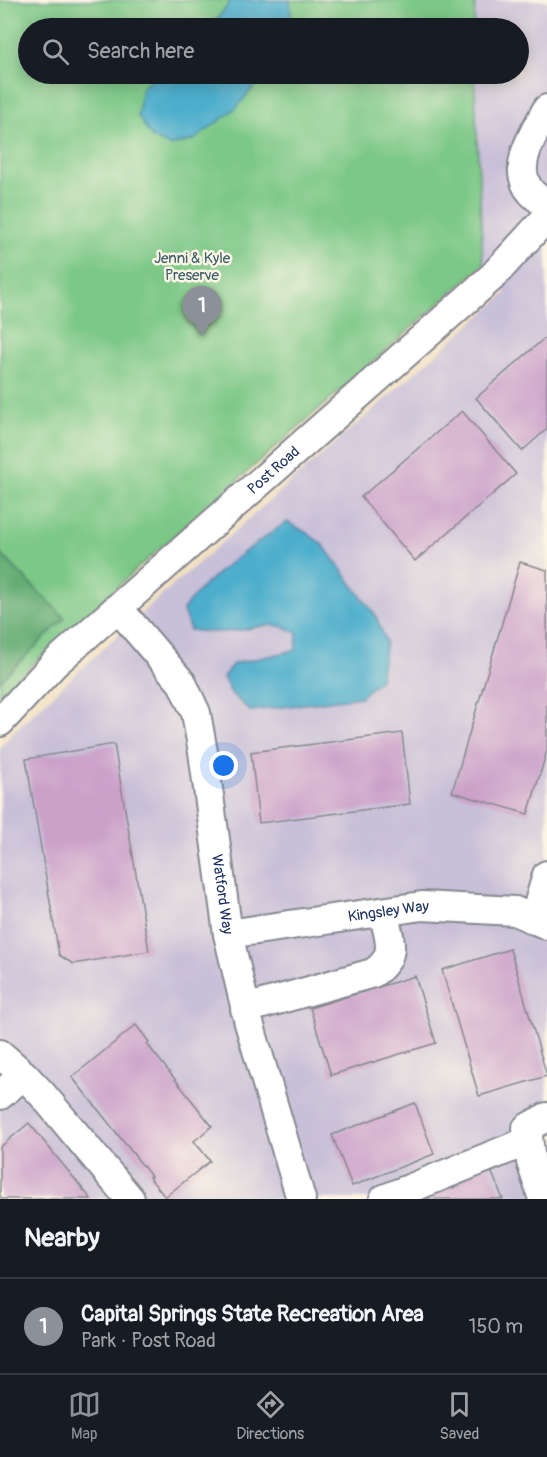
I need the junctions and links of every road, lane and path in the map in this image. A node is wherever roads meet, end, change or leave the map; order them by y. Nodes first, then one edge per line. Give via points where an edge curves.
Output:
1 (547, 109) edge
2 (547, 205) edge
3 (547, 218) edge
4 (118, 608) junction
5 (0, 722) edge
6 (547, 875) edge
7 (383, 912) junction
8 (541, 922) edge
9 (228, 934) junction
10 (245, 1009) junction
11 (0, 1054) edge
12 (24, 1076) junction
13 (0, 1095) edge
14 (547, 1118) edge
15 (528, 1141) junction
16 (130, 1199) edge
17 (301, 1199) edge
18 (384, 1199) edge
19 (543, 1199) edge

1 - 2 street via 524,154 523,174 530,191
3 - 4 street, Post Road via 493,276
4 - 5 street, Post Road via 54,664
4 - 9 street, Watford Way via 182,683 196,713
6 - 8 street
7 - 8 street, Kingsley Way via 422,906 515,911
7 - 9 street, Kingsley Way
7 - 10 street via 391,950 384,966 373,973
9 - 10 street, Watford Way
10 - 17 street, Watford Way
11 - 12 street
12 - 13 street
12 - 16 street
14 - 15 street via 527,1128
15 - 18 street
15 - 19 street

